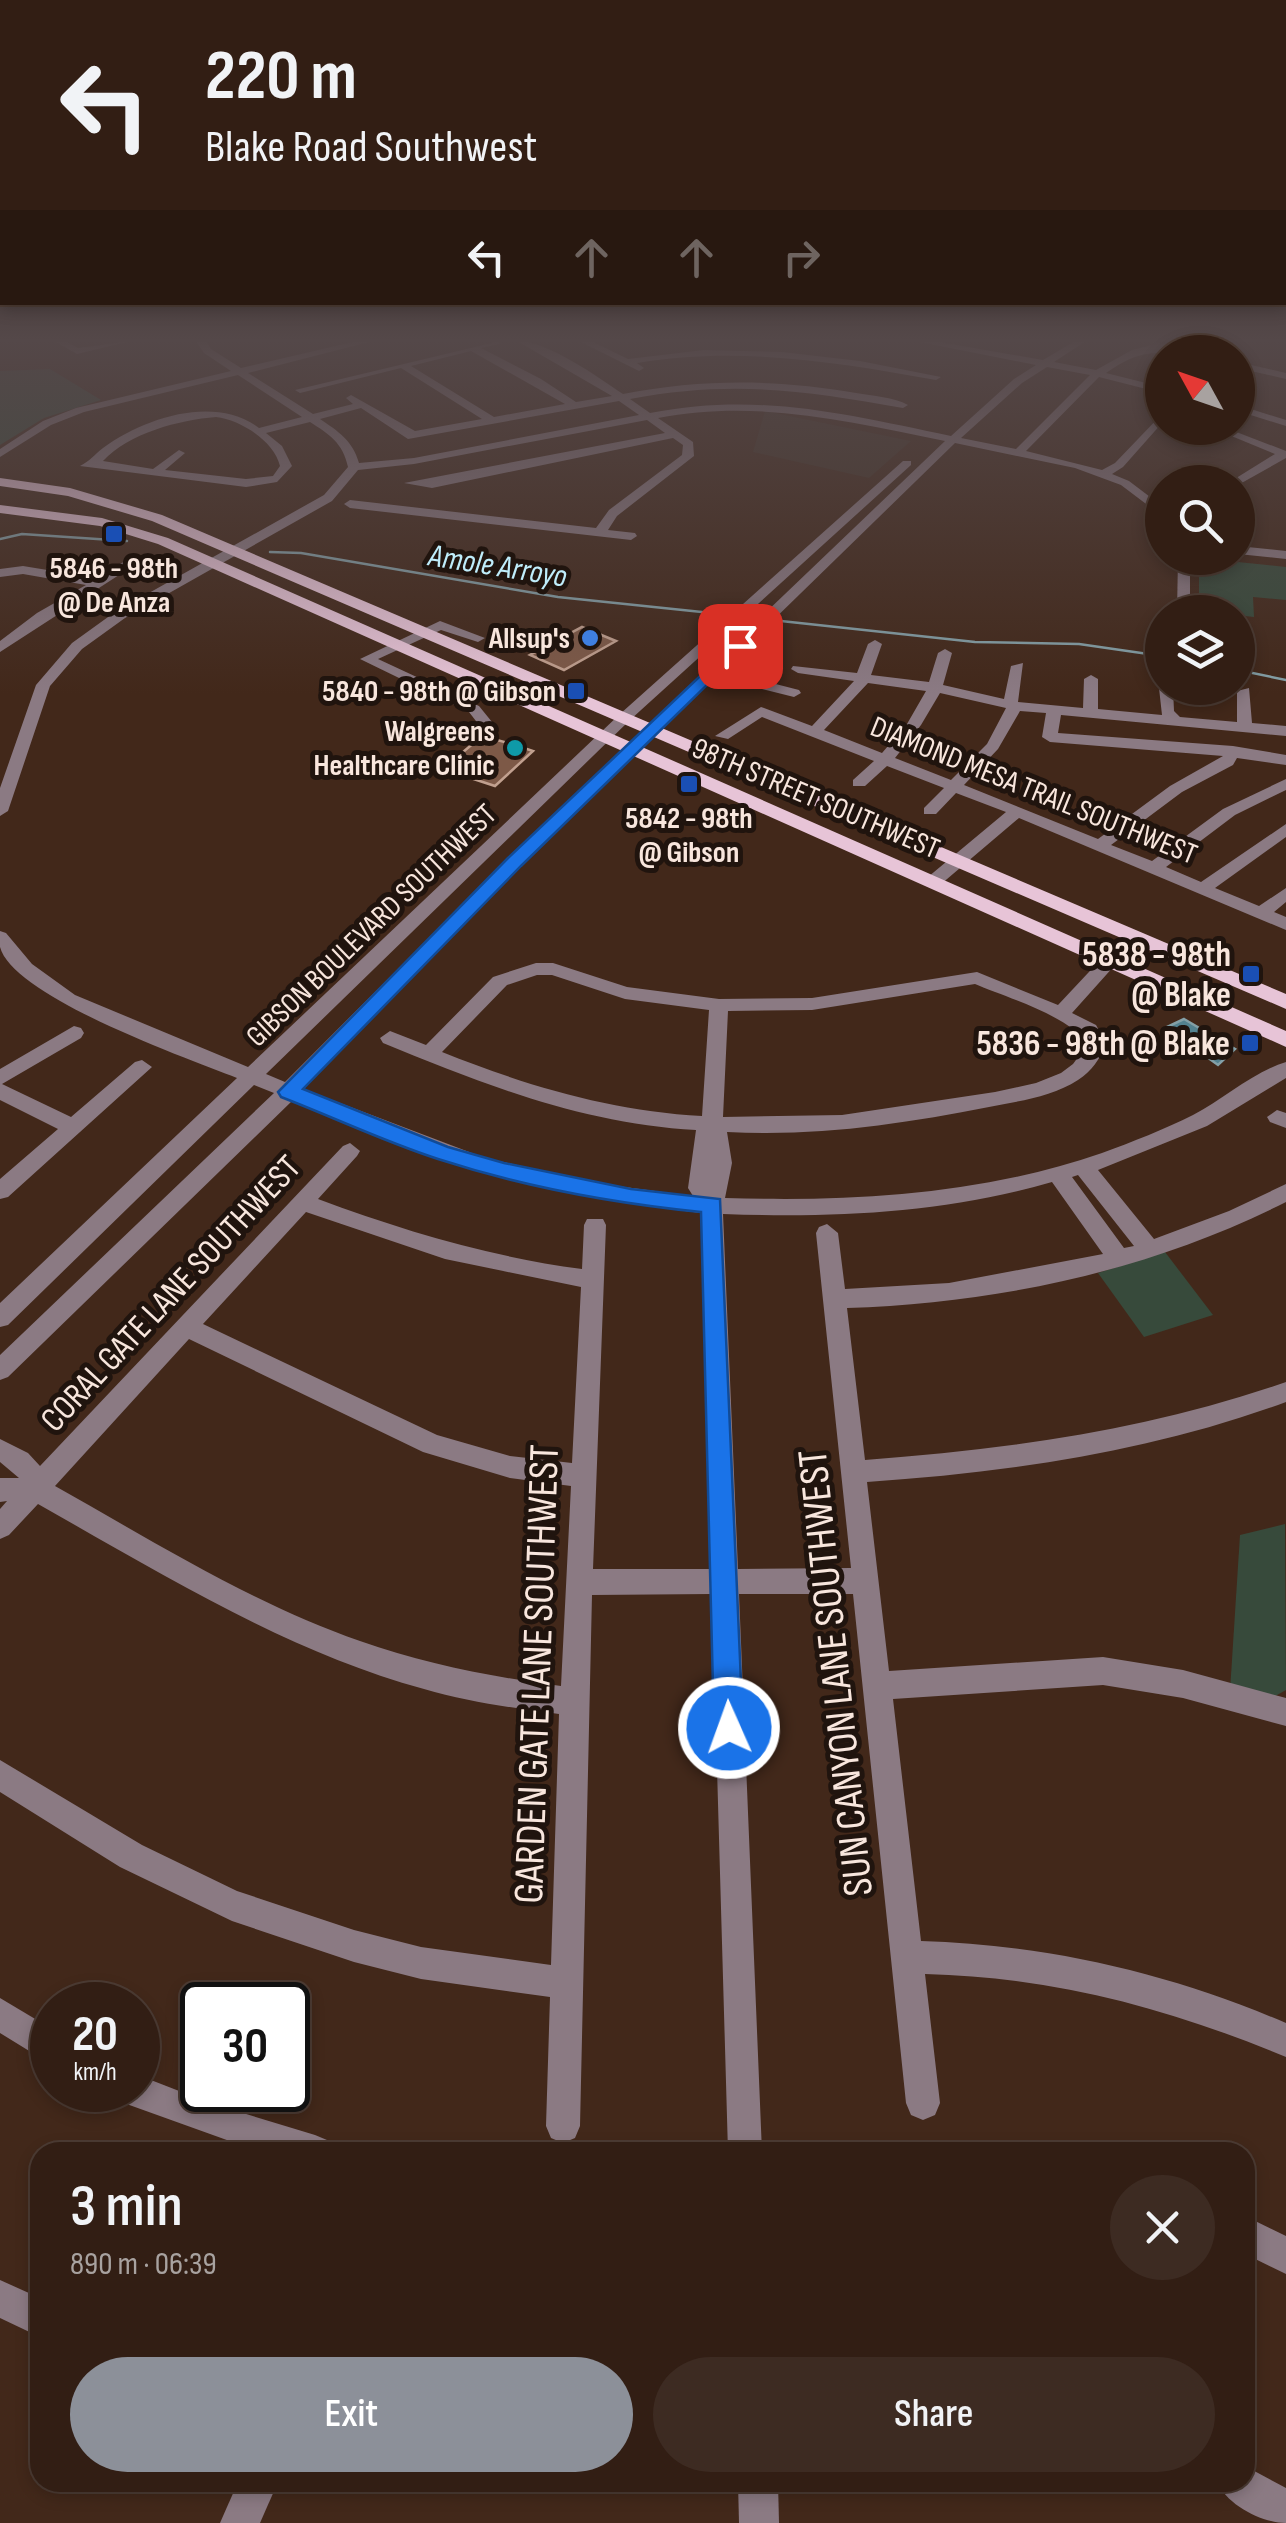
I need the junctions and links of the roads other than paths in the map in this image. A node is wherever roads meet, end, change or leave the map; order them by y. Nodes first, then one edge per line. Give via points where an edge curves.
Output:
1 (97, 459) edge
2 (171, 459) edge
3 (284, 459) edge
4 (351, 459) edge
5 (425, 459) edge
6 (558, 459) edge
7 (684, 459) edge
8 (921, 459) edge
9 (924, 459) edge
10 (1042, 459) edge
11 (1125, 459) edge
12 (414, 461) junction
13 (524, 466) junction
14 (354, 467) junction
15 (155, 473) junction
16 (1105, 474) junction
17 (540, 479) dead end
18 (0, 482) edge
19 (410, 483) junction
20 (1145, 499) edge
21 (350, 504) dead end
22 (384, 508) junction
23 (0, 509) edge
24 (600, 532) junction
25 (631, 536) dead end
26 (1255, 550) edge
27 (1285, 550) edge
28 (234, 552) junction
29 (130, 564) dead end
30 (212, 564) junction
31 (0, 572) edge
32 (100, 584) junction
33 (419, 632) junction
34 (478, 638) dead end
35 (875, 644) dead end
36 (394, 645) junction
37 (0, 648) edge
38 (945, 653) dead end
39 (1018, 666) dead end
40 (732, 677) dead end
41 (1091, 678) dead end
42 (863, 679) junction
43 (938, 688) junction
44 (794, 693) junction
45 (1167, 705) edge
46 (1244, 705) edge
47 (1012, 706) junction
48 (1054, 710) junction
49 (767, 713) junction
50 (1090, 714) junction
51 (625, 717) junction
52 (1174, 719) junction
53 (484, 722) dead end
54 (1245, 726) junction
55 (653, 729) junction
56 (815, 731) junction
57 (1286, 731) edge
58 (723, 736) dead end
59 (605, 739) junction
60 (630, 750) junction
61 (1233, 751) junction
62 (882, 758) junction
63 (1286, 760) edge
64 (858, 783) dead end
65 (1286, 784) edge
66 (952, 786) junction
67 (0, 811) edge
68 (930, 811) dead end
69 (1018, 812) junction
70 (1286, 830) edge
71 (1100, 846) junction
72 (960, 861) junction
73 (1154, 868) junction
74 (934, 881) junction
75 (1204, 888) junction
76 (1286, 893) edge
77 (1262, 913) junction
78 (1286, 924) edge
79 (0, 937) edge
80 (1102, 957) junction
81 (6, 958) edge
82 (1286, 1002) edge
83 (719, 1005) junction
84 (1054, 1011) junction
85 (74, 1033) dead end
86 (390, 1038) dead end
87 (1286, 1040) edge
88 (430, 1054) junction
89 (142, 1067) dead end
90 (1286, 1069) edge
91 (0, 1078) edge
92 (270, 1084) junction
93 (0, 1091) edge
94 (712, 1122) junction
95 (72, 1127) junction
96 (350, 1151) dead end
97 (1084, 1166) junction
98 (1058, 1173) junction
99 (0, 1191) edge
100 (1286, 1192) edge
101 (302, 1202) junction
102 (712, 1205) junction
103 (1118, 1208) junction
104 (1089, 1217) junction
105 (594, 1224) dead end
106 (828, 1234) dead end
107 (1149, 1249) junction
108 (1118, 1258) junction
109 (592, 1280) junction
110 (837, 1299) junction
111 (0, 1318) edge
112 (186, 1327) junction
113 (0, 1370) edge
114 (1286, 1392) edge
115 (2, 1454) edge
116 (856, 1472) junction
117 (585, 1476) junction
118 (36, 1488) junction
119 (0, 1490) edge
120 (0, 1527) edge
121 (723, 1579) junction
122 (868, 1581) junction
123 (580, 1582) junction
124 (879, 1686) junction
125 (574, 1702) junction
126 (1286, 1712) edge
127 (0, 1776) edge
128 (908, 1958) junction
129 (567, 1983) junction
130 (0, 2014) edge
131 (30, 2034) edge
132 (1286, 2040) edge
133 (160, 2101) edge
134 (923, 2103) dead end
135 (563, 2126) dead end
136 (282, 2142) edge
137 (745, 2142) edge
138 (1255, 2239) edge
139 (1286, 2256) edge
140 (0, 2298) edge
141 (30, 2313) edge
142 (254, 2492) edge
143 (758, 2492) edge
144 (1254, 2492) edge
145 (1286, 2510) edge
146 (240, 2523) edge
147 (759, 2523) edge

1 - 15 street via 92,464
2 - 15 street
3 - 15 street via 285,472 276,483
4 - 14 street
5 - 12 street
6 - 13 street
7 - 24 street via 613,513
8 - 51 street, GIBSON BOULEVARD SOUTHWEST
9 - 55 street, GIBSON BOULEVARD SOUTHWEST
10 - 16 street
11 - 16 street
12 - 14 street
12 - 19 street
13 - 17 street
13 - 19 street
14 - 28 street via 328,498
16 - 20 street
18 - 28 main road, 98TH STREET SOUTHWEST via 108,500
19 - 22 street
21 - 22 street
22 - 24 street
23 - 30 main road, 98TH STREET SOUTHWEST via 122,527
24 - 25 street
26 - 27 street
28 - 30 street
28 - 33 main road, 98TH STREET SOUTHWEST
29 - 32 street
30 - 36 main road, 98TH STREET SOUTHWEST
30 - 67 street via 120,615 59,664 33,708
31 - 32 street
32 - 37 street
33 - 34 street via 446,625
33 - 36 street
33 - 51 main road, 98TH STREET SOUTHWEST
35 - 42 street
36 - 53 street via 367,659 474,709
36 - 59 main road, 98TH STREET SOUTHWEST
38 - 43 street
39 - 47 street
40 - 44 street
41 - 50 street
42 - 43 street
42 - 44 street via 806,670
42 - 56 street
43 - 47 street
43 - 62 street via 917,725
44 - 49 street
45 - 52 street
46 - 54 street
47 - 48 street
47 - 66 street via 993,746
48 - 50 street
48 - 61 street via 1050,737
49 - 56 street, DIAMOND MESA TRAIL SOUTHWEST
49 - 58 street
50 - 52 street
51 - 55 main road, 98TH STREET SOUTHWEST
51 - 59 street, GIBSON BOULEVARD SOUTHWEST
52 - 54 street
54 - 57 street
55 - 60 street, GIBSON BOULEVARD SOUTHWEST
55 - 72 main road, 98TH STREET SOUTHWEST
56 - 62 street, DIAMOND MESA TRAIL SOUTHWEST
59 - 60 main road, 98TH STREET SOUTHWEST
59 - 92 street, GIBSON BOULEVARD SOUTHWEST
60 - 74 main road, 98TH STREET SOUTHWEST
60 - 92 street, GIBSON BOULEVARD SOUTHWEST
61 - 63 street
61 - 71 street via 1227,762 1176,789
62 - 64 street
62 - 66 street, DIAMOND MESA TRAIL SOUTHWEST
65 - 73 street via 1228,812
66 - 68 street
66 - 69 street, DIAMOND MESA TRAIL SOUTHWEST
69 - 71 street, DIAMOND MESA TRAIL SOUTHWEST
69 - 72 street
70 - 75 street
71 - 73 street, DIAMOND MESA TRAIL SOUTHWEST
72 - 74 street
72 - 82 main road, 98TH STREET SOUTHWEST
73 - 75 street, DIAMOND MESA TRAIL SOUTHWEST
74 - 80 main road, 98TH STREET SOUTHWEST
75 - 77 street, DIAMOND MESA TRAIL SOUTHWEST
76 - 77 street
77 - 78 street, DIAMOND MESA TRAIL SOUTHWEST
79 - 81 street
80 - 84 street
80 - 87 main road, 98TH STREET SOUTHWEST
81 - 92 street via 68,999
83 - 84 street via 812,1004 977,978
83 - 88 street via 625,993 553,969 528,970 500,981
83 - 94 street
84 - 94 street via 1088,1030 1098,1045 1075,1074 1039,1089 919,1116
85 - 91 street
86 - 88 street
88 - 94 street via 586,1108
89 - 95 street
90 - 97 street via 1197,1121
92 - 102 street via 504,1171
92 - 111 street, GIBSON BOULEVARD SOUTHWEST
92 - 113 street, GIBSON BOULEVARD SOUTHWEST
93 - 95 street
94 - 102 street via 720,1134 699,1188
95 - 99 street
96 - 101 street, CORAL GATE LANE SOUTHWEST
97 - 98 street
97 - 103 street
98 - 102 street via 869,1204
98 - 104 street
100 - 107 street
101 - 109 street via 431,1248
101 - 112 street, CORAL GATE LANE SOUTHWEST
102 - 121 street
103 - 104 street
103 - 107 street
104 - 108 street
105 - 109 street, GARDEN GATE LANE SOUTHWEST
106 - 110 street, SUN CANYON LANE SOUTHWEST
107 - 108 street
108 - 110 street via 952,1291
109 - 117 street, GARDEN GATE LANE SOUTHWEST
110 - 116 street, SUN CANYON LANE SOUTHWEST
112 - 117 street via 432,1444 510,1467
112 - 118 street, CORAL GATE LANE SOUTHWEST
114 - 116 street via 1125,1439 1028,1457
115 - 118 street via 22,1460
116 - 122 street, SUN CANYON LANE SOUTHWEST
117 - 123 street, GARDEN GATE LANE SOUTHWEST
118 - 119 street
118 - 120 street, CORAL GATE LANE SOUTHWEST
118 - 125 street via 230,1599 350,1654 424,1677
121 - 122 street
121 - 123 street
121 - 137 street
122 - 124 street, SUN CANYON LANE SOUTHWEST
123 - 125 street, GARDEN GATE LANE SOUTHWEST
124 - 126 street via 1103,1671
124 - 128 street, SUN CANYON LANE SOUTHWEST
125 - 129 street, GARDEN GATE LANE SOUTHWEST
127 - 129 street via 131,1856 232,1905 421,1963
128 - 132 street via 1022,1962 1102,1977
128 - 134 street, SUN CANYON LANE SOUTHWEST
129 - 135 street, GARDEN GATE LANE SOUTHWEST
130 - 131 street
133 - 136 street
138 - 139 street
140 - 141 street
142 - 146 street
143 - 147 street
144 - 145 street

